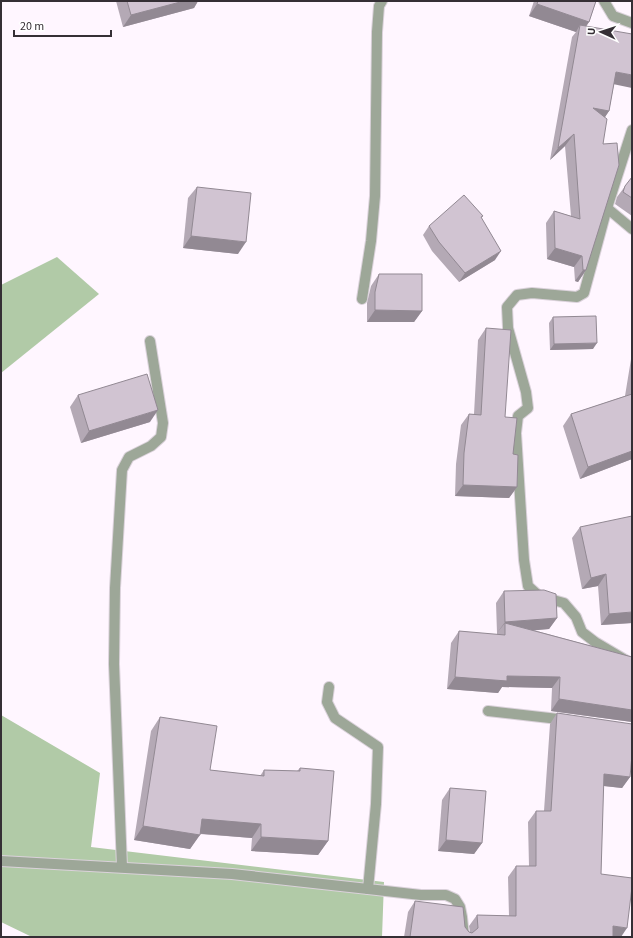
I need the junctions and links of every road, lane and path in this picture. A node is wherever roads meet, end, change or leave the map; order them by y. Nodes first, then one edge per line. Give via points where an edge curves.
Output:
1 (382, 1) edge
2 (604, 1) edge
3 (632, 23) edge
4 (632, 130) edge
5 (607, 208) junction
6 (632, 229) edge
7 (362, 299) dead end
8 (150, 341) dead end
9 (632, 664) edge
10 (329, 687) dead end
11 (488, 711) dead end
12 (580, 722) edge
13 (1, 861) edge
14 (122, 867) junction
15 (368, 889) junction
16 (464, 937) edge

1 - 7 street via 379,6 377,32 375,196
2 - 3 street via 613,16
4 - 5 street
5 - 6 street
5 - 9 street via 584,293 577,297 532,293 517,295 507,307 508,328 528,408 518,416 516,433 528,586 539,596 564,603 576,617 582,632
8 - 14 street via 163,423 161,437 151,446 129,457 122,470 115,588 114,664
10 - 15 street via 327,702 334,718 378,747 376,804
11 - 12 street
13 - 14 street
14 - 15 street via 232,874
15 - 16 street via 446,895 455,899 460,907

